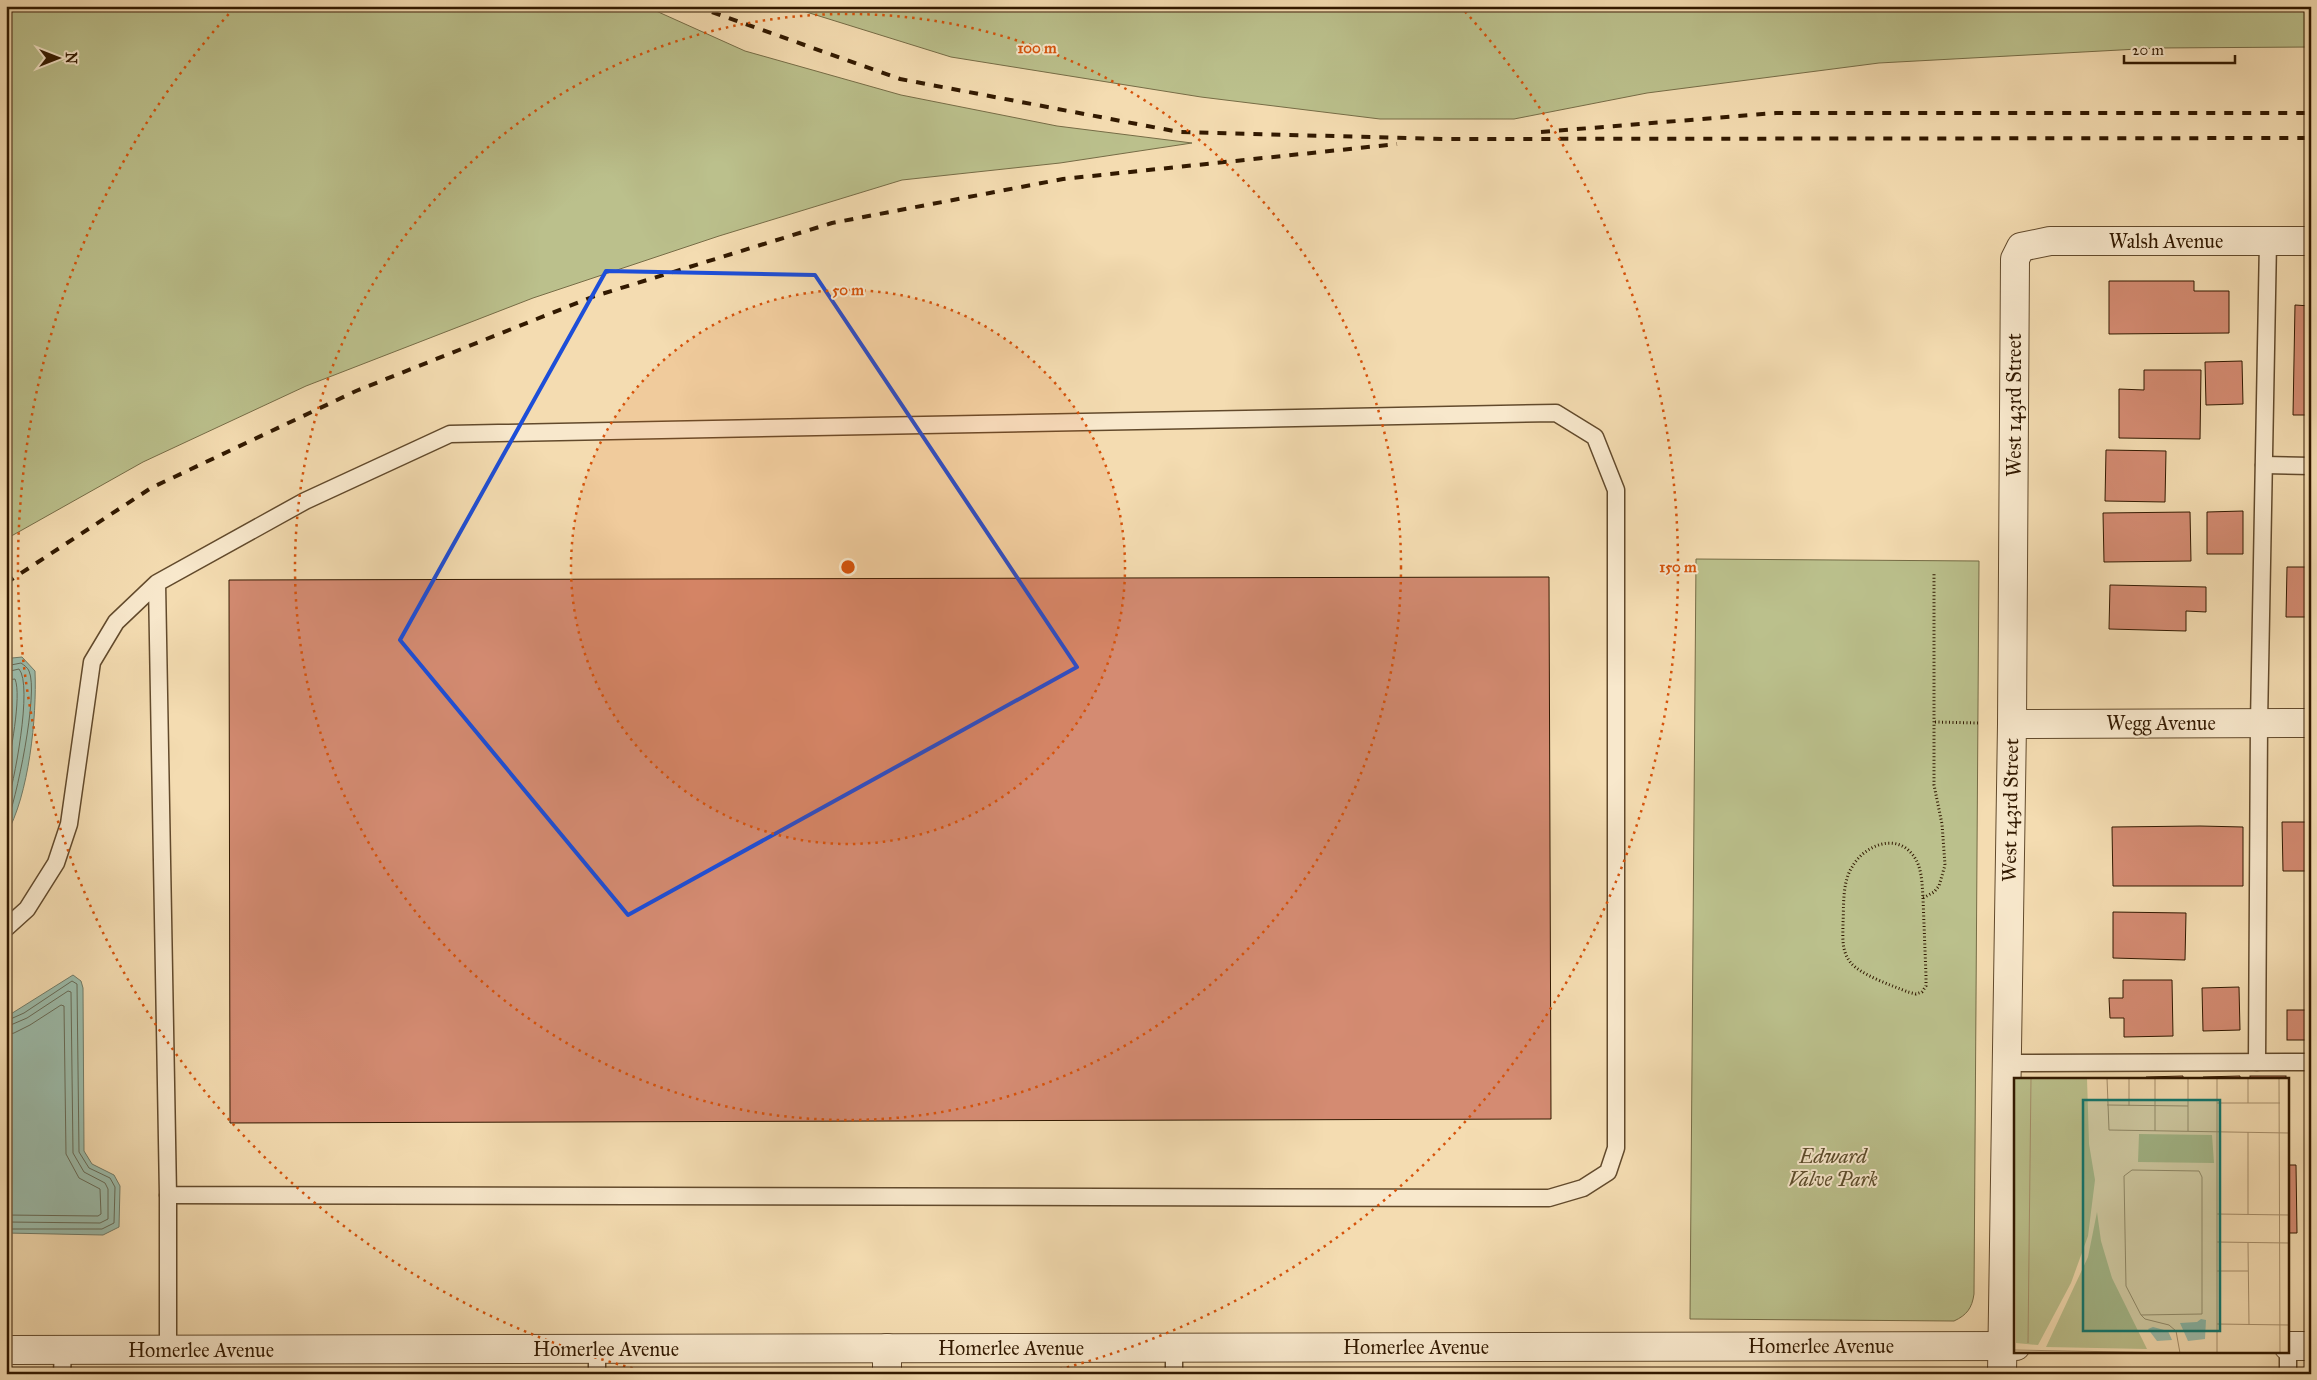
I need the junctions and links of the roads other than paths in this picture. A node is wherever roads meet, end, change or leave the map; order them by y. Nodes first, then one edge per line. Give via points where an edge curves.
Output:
1 (2268, 241) junction
2 (2311, 241) edge
3 (2021, 247) joint
4 (2264, 465) junction
5 (2311, 466) edge
6 (157, 582) junction
7 (2259, 723) junction
8 (2311, 723) edge
9 (2012, 724) junction
10 (6, 928) edge
11 (2257, 1062) junction
12 (2311, 1062) edge
13 (2007, 1063) junction
14 (168, 1195) junction
15 (2009, 1346) edge
16 (2290, 1346) edge
17 (2311, 1346) edge
18 (6, 1350) edge
19 (168, 1350) junction
20 (2288, 1352) edge
21 (597, 1361) edge
22 (887, 1361) edge
23 (1174, 1361) edge
24 (62, 1362) edge
25 (2002, 1374) edge
26 (2288, 1374) edge

1 - 2 street, Walsh Avenue
1 - 3 street, Walsh Avenue via 2050,241
1 - 4 lane
3 - 9 street, West 143rd Street via 2015,259
4 - 5 lane
4 - 7 lane
6 - 10 lane via 116,622 92,662 66,832 56,863 27,909
6 - 14 lane
6 - 14 lane via 305,501 450,434 1556,413 1595,437 1616,490 1616,1148 1608,1172 1583,1188 1550,1198
7 - 8 street, Wegg Avenue
7 - 9 street, Wegg Avenue
7 - 11 lane
9 - 13 street, West 143rd Street
11 - 12 lane
11 - 13 lane
13 - 15 street, West 143rd Street
14 - 19 lane
15 - 23 street, Homerlee Avenue
15 - 25 street, West 143rd Street
16 - 17 street
18 - 24 street, Homerlee Avenue
19 - 21 street, Homerlee Avenue
19 - 24 street, Homerlee Avenue
20 - 26 lane
21 - 22 street, Homerlee Avenue
22 - 23 street, Homerlee Avenue

